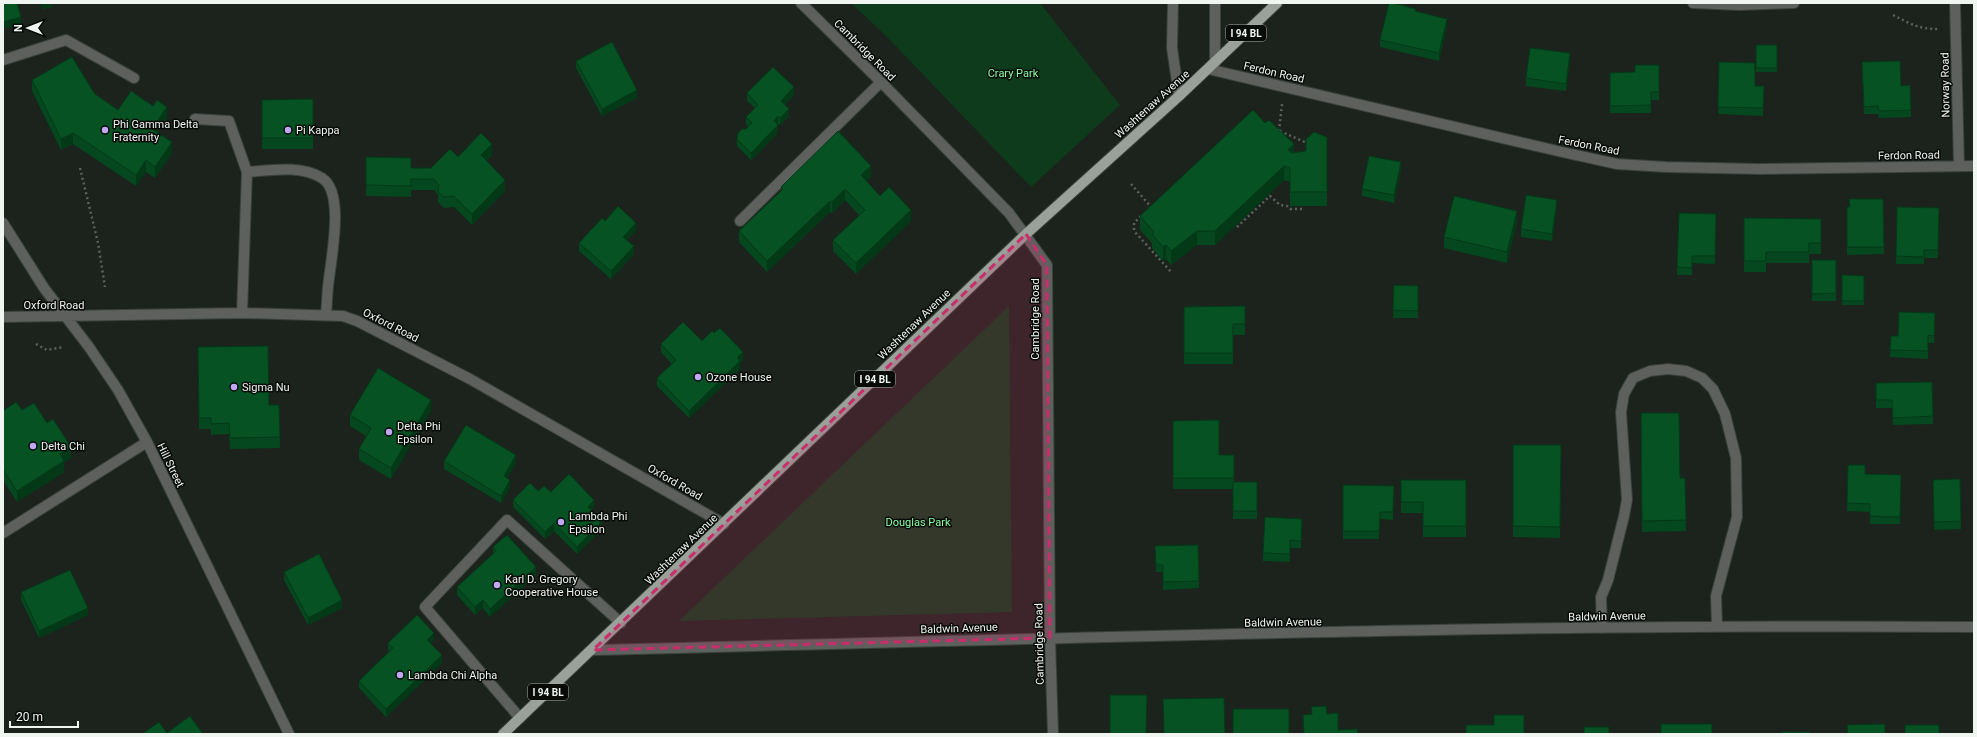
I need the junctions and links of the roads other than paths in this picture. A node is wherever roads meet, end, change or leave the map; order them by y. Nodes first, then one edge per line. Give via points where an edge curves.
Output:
1 (801, 3) edge
2 (1173, 3) edge
3 (1215, 3) edge
4 (1277, 3) edge
5 (1693, 3) edge
6 (1794, 3) edge
7 (1955, 3) edge
8 (3, 60) edge
9 (1212, 66) junction
10 (134, 78) dead end
11 (881, 82) junction
12 (1180, 96) junction
13 (195, 119) dead end
14 (1959, 166) junction
15 (1974, 166) edge
16 (247, 172) junction
17 (740, 221) dead end
18 (3, 223) edge
19 (1026, 234) junction
20 (242, 313) junction
21 (326, 314) junction
22 (66, 317) junction
23 (3, 318) edge
24 (147, 442) junction
25 (724, 524) junction
26 (3, 533) edge
27 (621, 623) junction
28 (1717, 626) junction
29 (1974, 627) edge
30 (1602, 628) junction
31 (1050, 638) junction
32 (593, 650) junction
33 (520, 718) junction
34 (289, 734) edge
35 (503, 734) edge
36 (1053, 734) edge

1 - 11 street, Cambridge Road
2 - 12 street via 1172,48
3 - 9 street
4 - 9 main road, Washtenaw Avenue / I 94 BL
5 - 6 street via 1739,6
7 - 14 street, Norway Road
8 - 10 street via 66,40
9 - 12 main road, Washtenaw Avenue / I 94 BL
9 - 14 street, Ferdon Road via 1617,164 1760,169
11 - 17 street
11 - 19 street, Cambridge Road via 1010,213
12 - 19 main road, Washtenaw Avenue / I 94 BL
13 - 16 street via 229,121
14 - 15 street, Ferdon Road
16 - 20 street
16 - 21 street via 308,172 324,179 332,192 336,219
18 - 22 street, Hill Street via 44,288
19 - 25 main road, Washtenaw Avenue / I 94 BL
19 - 31 street, Cambridge Road via 1047,265
20 - 21 street, Oxford Road
20 - 22 street, Oxford Road
21 - 25 street, Oxford Road via 357,321 470,379
22 - 23 street, Oxford Road
22 - 24 street, Hill Street via 110,377
24 - 26 street
24 - 34 street, Hill Street
25 - 27 main road, Washtenaw Avenue / I 94 BL
27 - 32 main road, Washtenaw Avenue / I 94 BL
27 - 33 street via 507,520 425,607
28 - 29 street, Baldwin Avenue
28 - 30 street, Baldwin Avenue
28 - 30 street via 1716,596 1737,517 1736,458 1724,414 1713,389 1702,378 1686,370 1668,369 1650,371 1633,378 1624,394 1621,412 1626,500 1608,580 1601,597
30 - 31 street, Baldwin Avenue
31 - 32 street, Baldwin Avenue
31 - 36 street, Cambridge Road
32 - 33 main road, Washtenaw Avenue / I 94 BL
33 - 35 main road, Washtenaw Avenue / I 94 BL

